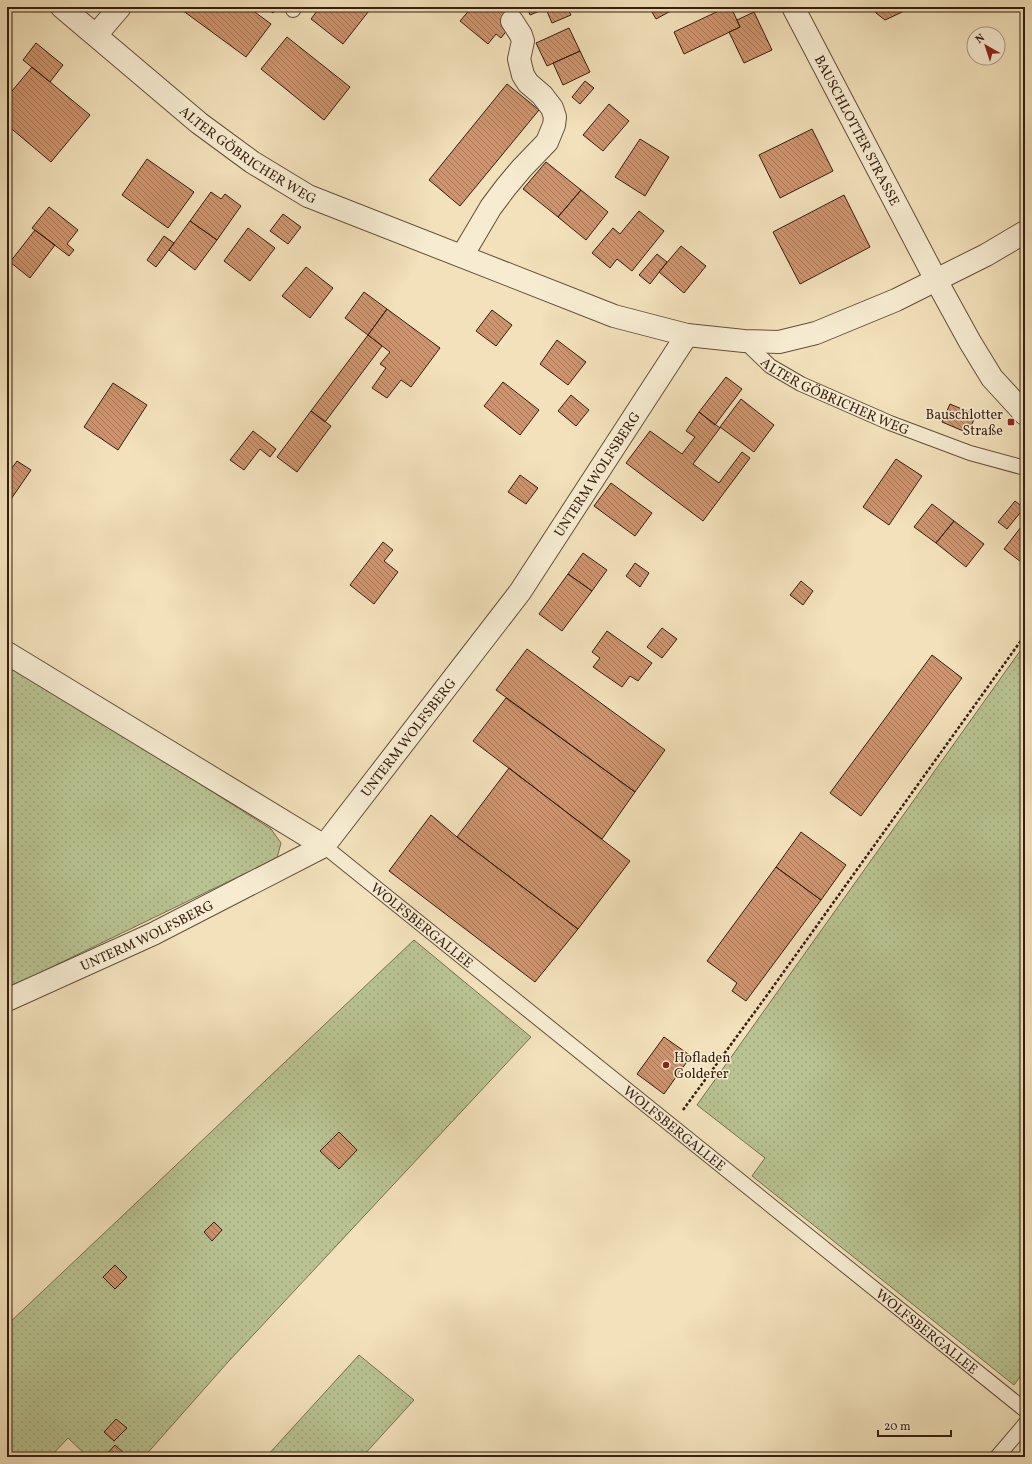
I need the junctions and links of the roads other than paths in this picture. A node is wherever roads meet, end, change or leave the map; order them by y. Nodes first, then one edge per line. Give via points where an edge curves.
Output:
1 (62, 7) edge
2 (120, 7) edge
3 (793, 7) edge
4 (512, 21) dead end
5 (96, 35) junction
6 (1025, 232) edge
7 (462, 256) junction
8 (936, 280) junction
9 (687, 335) junction
10 (744, 341) junction
11 (1025, 414) edge
12 (1025, 468) edge
13 (7, 653) edge
14 (324, 846) junction
15 (7, 1000) edge
16 (1025, 1410) edge
17 (1025, 1424) edge
18 (996, 1457) edge

1 - 5 street, ALTER GÖBRICHER WEG
2 - 5 street
3 - 8 street, BAUSCHLOTTER STRASSE
4 - 7 street via 522,35 519,59 523,75 552,108 554,125 547,142 491,207
5 - 7 street, ALTER GÖBRICHER WEG via 199,123 264,170 308,196
6 - 8 street, ALTER GÖBRICHER WEG
7 - 9 street, ALTER GÖBRICHER WEG via 614,316
8 - 10 street, ALTER GÖBRICHER WEG via 896,300 816,333 779,342
8 - 11 street, BAUSCHLOTTER STRASSE via 992,378
9 - 10 street, ALTER GÖBRICHER WEG
9 - 14 street, UNTERM WOLFSBERG via 520,592
10 - 12 lane, ALTER GÖBRICHER WEG via 770,366 801,384 890,423 970,453
13 - 14 street
14 - 15 street, UNTERM WOLFSBERG via 153,934
14 - 16 lane, WOLFSBERGALLEE
17 - 18 lane

